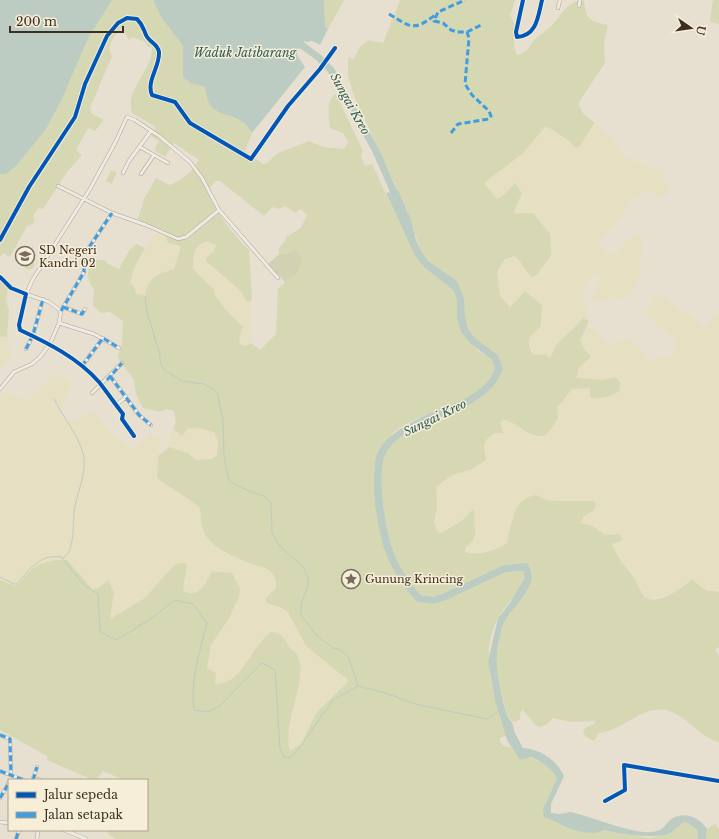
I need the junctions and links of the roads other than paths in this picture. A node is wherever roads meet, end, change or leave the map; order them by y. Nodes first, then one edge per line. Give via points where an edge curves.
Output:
1 (523, 0) edge
2 (542, 0) edge
3 (560, 0) edge
4 (580, 0) edge
5 (579, 6) dead end
6 (558, 8) dead end
7 (335, 48) dead end
8 (151, 131) junction
9 (140, 147) junction
10 (154, 155) junction
11 (168, 163) dead end
12 (123, 173) dead end
13 (141, 174) dead end
14 (58, 186) dead end
15 (83, 199) junction
16 (219, 210) junction
17 (112, 213) junction
18 (0, 240) edge
19 (0, 277) edge
20 (278, 278) dead end
21 (26, 294) junction
22 (43, 299) junction
23 (63, 307) junction
24 (85, 309) dead end
25 (61, 311) junction
26 (59, 323) junction
27 (33, 335) junction
28 (103, 338) junction
29 (50, 344) junction
30 (119, 348) dead end
31 (26, 349) dead end
32 (122, 363) dead end
33 (82, 366) junction
34 (110, 376) junction
35 (101, 385) junction
36 (0, 389) edge
37 (92, 393) dead end
38 (126, 397) junction
39 (116, 405) junction
40 (151, 425) dead end
41 (134, 436) dead end
42 (0, 735) edge
43 (37, 767) dead end
44 (0, 771) edge
45 (13, 775) junction
46 (12, 779) edge
47 (22, 779) edge
48 (33, 779) edge
49 (719, 781) edge
50 (8, 785) edge
51 (0, 788) edge
52 (4, 791) junction
53 (0, 798) edge
54 (604, 801) dead end
55 (70, 831) edge
56 (86, 839) edge

1 - 2 street via 517,37 526,35 534,29
3 - 6 street
4 - 5 street
7 - 18 street via 288,106 252,158 221,143 190,123 174,102 152,95 150,86 159,54 157,47 146,36 145,28 137,19 127,18 114,26 107,36 84,84 75,117 29,187
8 - 9 street
8 - 15 street via 127,117
8 - 16 street via 190,162
9 - 10 street
9 - 12 street
10 - 11 street
10 - 13 street
14 - 15 street
15 - 17 street
15 - 21 street
16 - 17 street via 186,238 180,239
16 - 20 street
17 - 23 street via 85,253 84,272
19 - 21 street via 11,288
21 - 22 street
21 - 27 street via 19,328
22 - 25 street
22 - 27 street
23 - 24 street via 82,314
23 - 25 street
25 - 26 street
26 - 28 street
26 - 29 street
27 - 29 street
27 - 31 street
28 - 30 street
28 - 33 street
29 - 33 street
29 - 36 street via 32,364 14,372
32 - 34 street
33 - 35 street
34 - 35 street
34 - 38 street
35 - 37 street
35 - 39 street
38 - 39 street
38 - 40 street via 139,415
39 - 41 street
42 - 45 street via 10,739
43 - 48 street
44 - 45 street
45 - 46 street
45 - 47 street
49 - 54 street via 624,765 625,790
50 - 52 street
51 - 52 street
52 - 53 street
55 - 56 street

